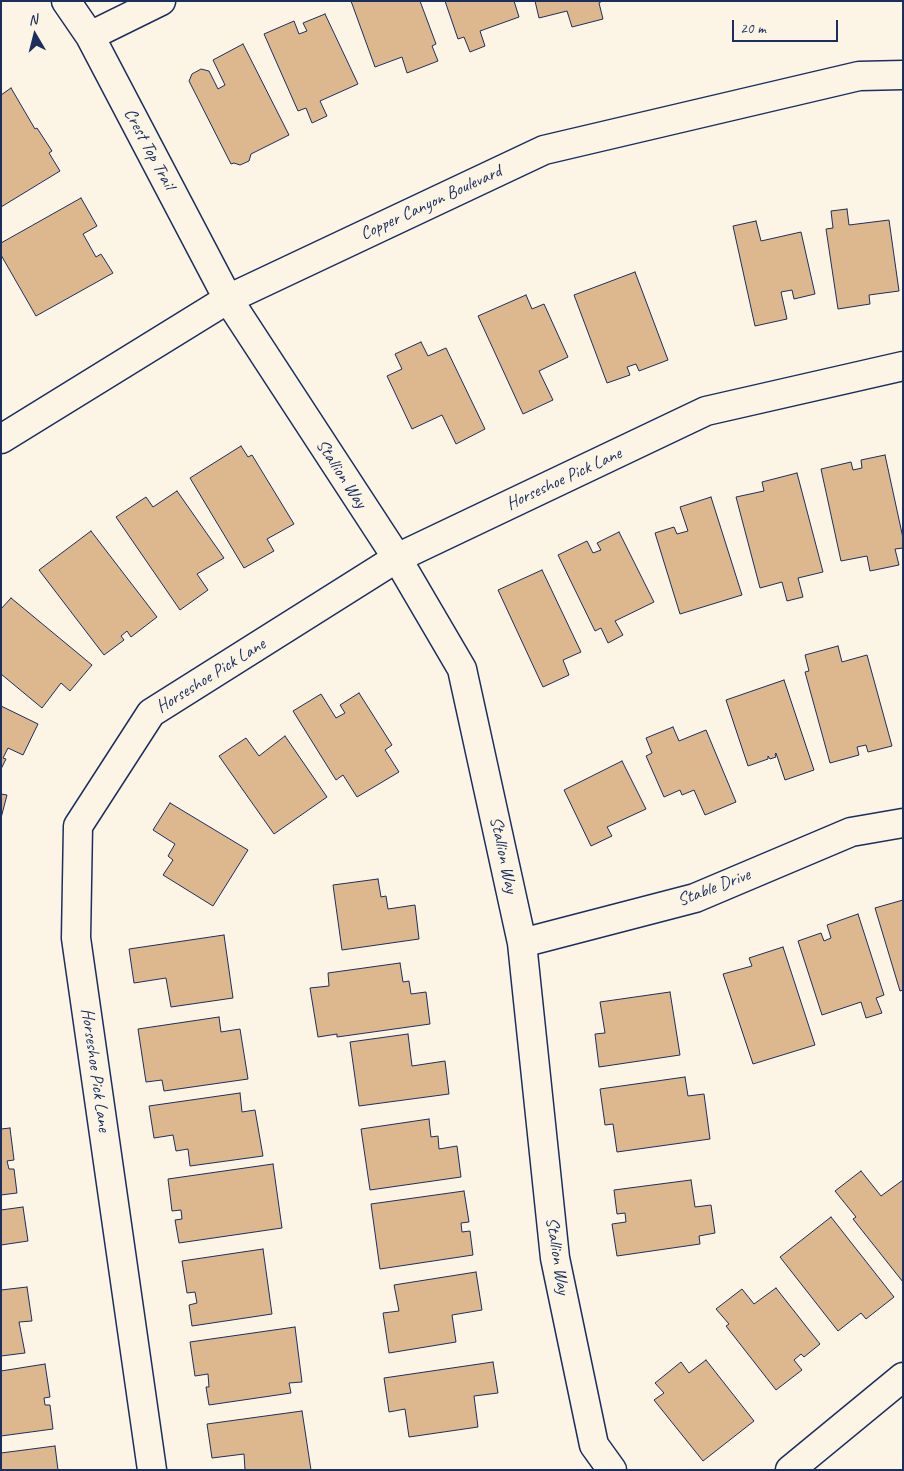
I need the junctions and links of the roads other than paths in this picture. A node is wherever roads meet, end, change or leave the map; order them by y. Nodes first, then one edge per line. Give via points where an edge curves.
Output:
1 (66, 1) edge
2 (162, 1) edge
3 (90, 36) junction
4 (903, 75) edge
5 (228, 299) junction
6 (903, 366) edge
7 (1, 439) edge
8 (397, 558) junction
9 (903, 823) edge
10 (522, 943) junction
11 (903, 1376) edge
12 (152, 1470) edge
13 (612, 1470) edge
14 (790, 1470) edge

1 - 3 street, Crest Top Trail
2 - 3 street
3 - 5 street, Crest Top Trail
4 - 5 street, Copper Canyon Boulevard via 859,76 544,150
5 - 7 street, Copper Canyon Boulevard
5 - 8 street, Stallion Way
6 - 8 street, Horseshoe Pick Lane via 706,411
8 - 10 street, Stallion Way via 462,669
8 - 12 street, Horseshoe Pick Lane via 151,713 78,826 76,938
9 - 10 street, Stable Drive via 851,832 695,898
10 - 13 street, Stallion Way via 555,1258 594,1445
11 - 14 street

